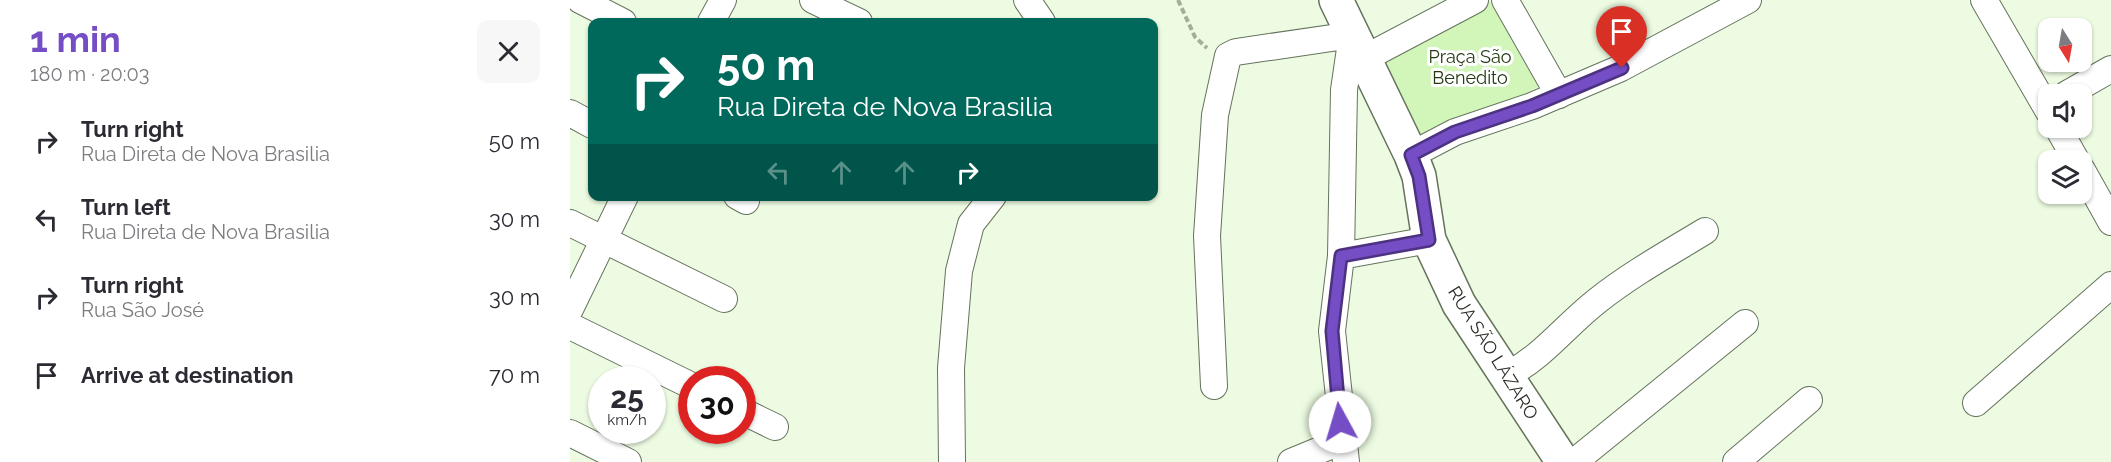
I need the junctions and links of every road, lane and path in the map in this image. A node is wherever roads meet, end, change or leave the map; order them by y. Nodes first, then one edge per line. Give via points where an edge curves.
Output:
1 (580, 0) edge
2 (723, 0) edge
3 (813, 0) edge
4 (1027, 0) edge
5 (1179, 0) edge
6 (1336, 0) edge
7 (1475, 0) edge
8 (1506, 0) edge
9 (1748, 0) edge
10 (1984, 0) edge
11 (615, 18) edge
12 (713, 18) edge
13 (850, 18) edge
14 (1039, 18) edge
15 (1354, 54) junction
16 (1224, 66) junction
17 (2111, 69) edge
18 (2038, 84) edge
19 (2090, 84) edge
20 (1559, 95) junction
21 (570, 113) edge
22 (588, 123) edge
23 (1411, 155) junction
24 (2092, 188) edge
25 (623, 201) edge
26 (989, 201) edge
27 (2111, 222) edge
28 (570, 224) edge
29 (1705, 231) dead end
30 (1429, 240) junction
31 (605, 241) junction
32 (1341, 256) junction
33 (2111, 285) edge
34 (724, 299) dead end
35 (570, 309) edge
36 (1745, 323) dead end
37 (570, 326) edge
38 (1506, 376) junction
39 (678, 379) edge
40 (1214, 386) dead end
41 (1809, 400) dead end
42 (1976, 403) dead end
43 (756, 418) edge
44 (775, 428) dead end
45 (570, 433) edge
46 (1344, 451) edge
47 (628, 462) edge
48 (952, 462) edge
49 (1291, 462) edge
50 (1563, 462) edge
51 (1574, 462) edge
52 (1736, 462) edge

1 - 11 street
2 - 12 street
3 - 13 street
4 - 14 street
5 - 16 path via 1195,37
6 - 15 main road, RUA SÃO LÁZARO
7 - 15 street
8 - 20 street
9 - 20 street via 1681,38
10 - 18 street
15 - 16 street via 1236,51 1228,56
15 - 23 main road, RUA SÃO LÁZARO
15 - 32 street
16 - 40 street via 1215,115 1207,236
17 - 19 street
20 - 23 street via 1455,132
21 - 22 street
23 - 30 main road, RUA SÃO LÁZARO via 1419,176
24 - 27 street
25 - 31 street
26 - 48 street via 971,224 959,271 951,368
28 - 31 street
29 - 38 street via 1617,286 1529,364
30 - 32 street
30 - 38 main road, RUA SÃO LÁZARO via 1459,304
31 - 34 street
31 - 35 street
32 - 46 street via 1332,331
33 - 42 street
36 - 51 street
37 - 39 street
38 - 50 main road, RUA SÃO LÁZARO
41 - 52 street
43 - 44 street
45 - 47 street
46 - 49 street

